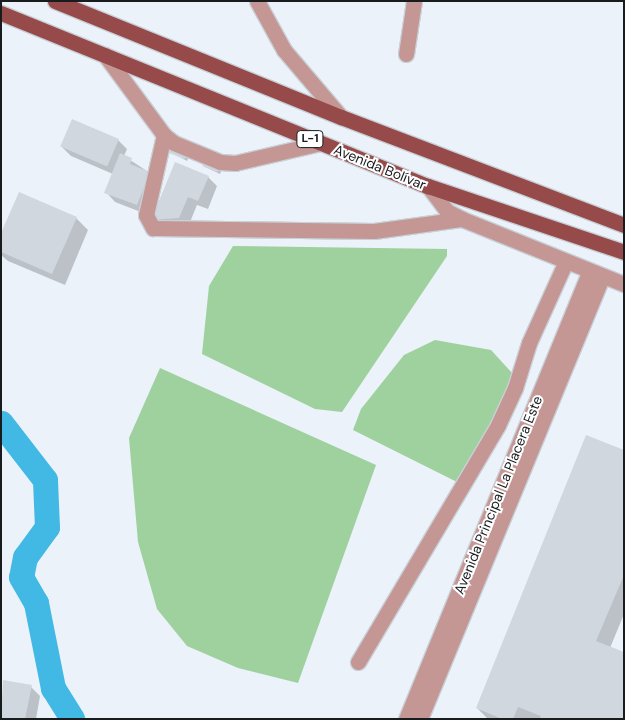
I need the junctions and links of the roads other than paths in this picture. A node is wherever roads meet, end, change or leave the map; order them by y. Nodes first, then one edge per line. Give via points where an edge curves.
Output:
1 (55, 1) edge
2 (257, 1) edge
3 (414, 1) edge
4 (1, 13) edge
5 (406, 54) dead end
6 (105, 56) junction
7 (341, 117) junction
8 (164, 135) junction
9 (321, 143) junction
10 (428, 186) junction
11 (462, 219) junction
12 (624, 225) edge
13 (624, 252) edge
14 (566, 261) junction
15 (596, 273) junction
16 (624, 284) edge
17 (358, 662) dead end
18 (406, 719) edge
19 (420, 719) edge

1 - 7 main road, L-1
2 - 7 street via 284,50
3 - 5 street
4 - 6 main road, Avenida Bolívar / L-1
6 - 8 street
6 - 9 main road, Avenida Bolívar / L-1
7 - 12 main road, L-1
8 - 9 street via 174,143 220,162 235,163
8 - 11 street via 146,215 153,228 374,231
9 - 10 main road, Avenida Bolívar / L-1
10 - 11 street via 447,211
10 - 13 main road, Avenida Bolívar / L-1
11 - 14 street
14 - 15 street
14 - 17 street via 529,343 515,388 498,425
15 - 16 street
15 - 18 street, Avenida Principal La Placera Este
15 - 19 street, Avenida Principal La Placera Este

